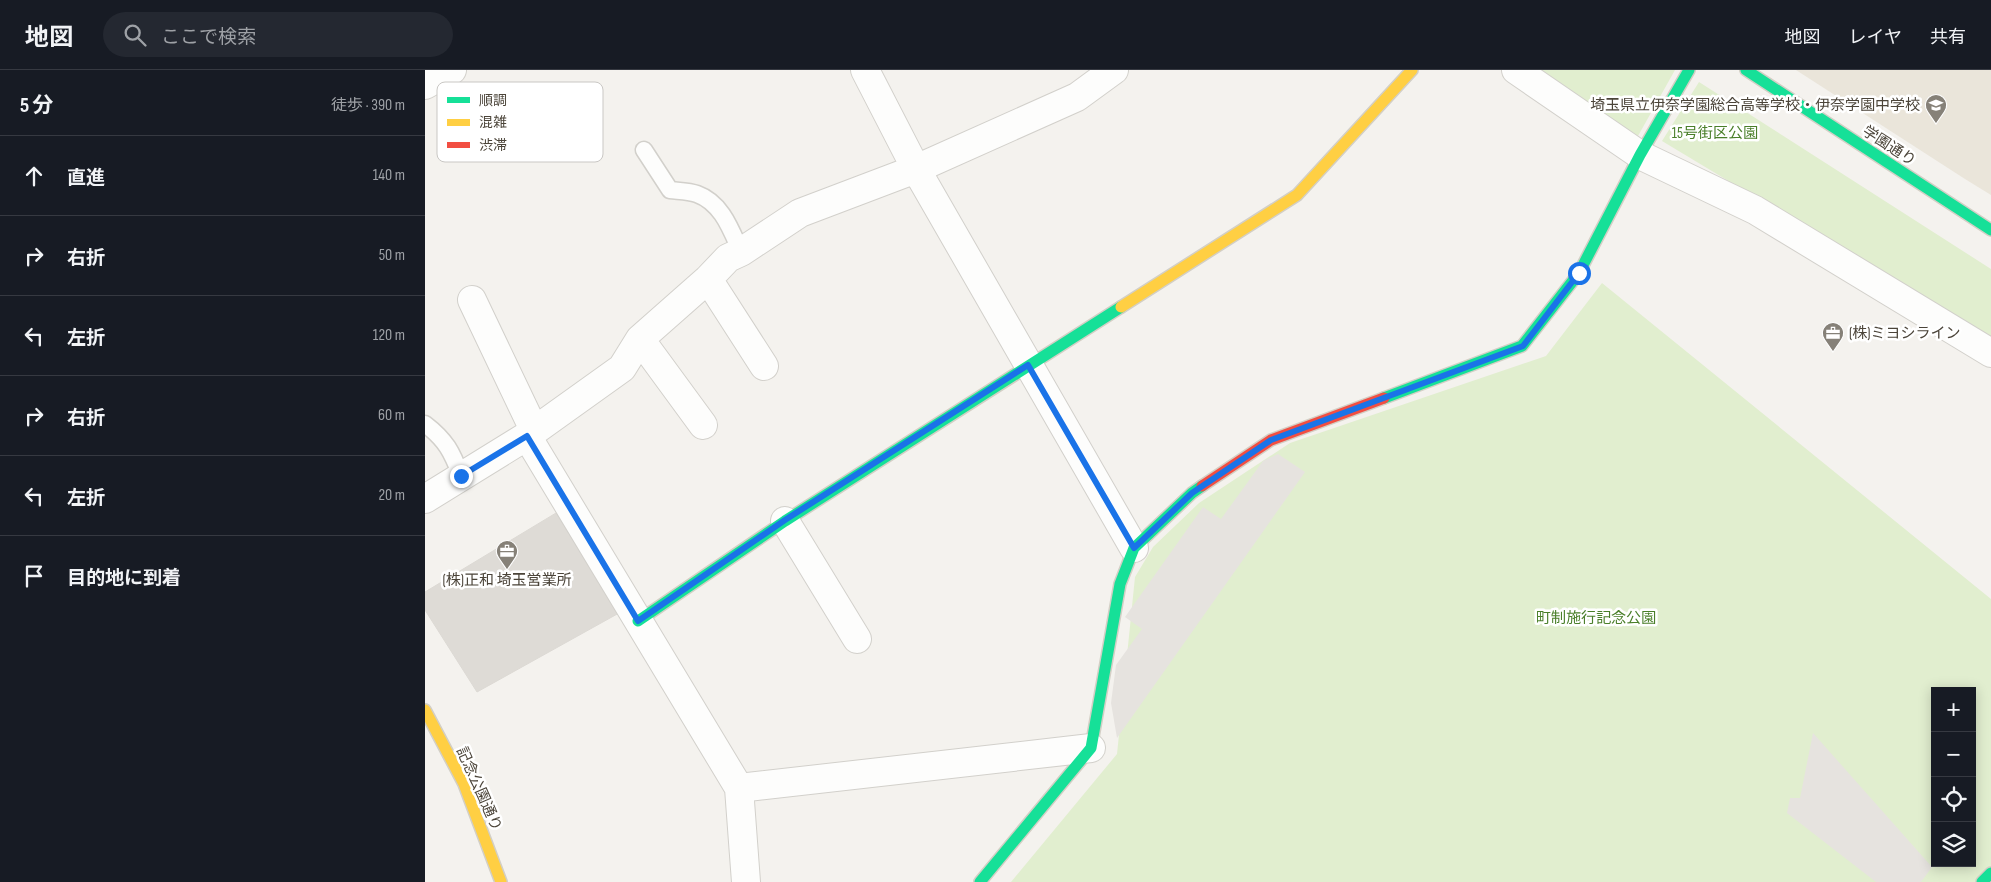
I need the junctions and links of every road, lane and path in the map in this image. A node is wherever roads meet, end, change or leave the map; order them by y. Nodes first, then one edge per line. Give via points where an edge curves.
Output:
1 (452, 70) edge
2 (865, 70) edge
3 (1114, 70) edge
4 (1412, 70) edge
5 (1516, 70) edge
6 (1689, 70) edge
7 (1746, 70) edge
8 (425, 84) edge
9 (643, 150) dead end
10 (1640, 155) junction
11 (916, 169) junction
12 (1991, 230) edge
13 (741, 252) junction
14 (709, 279) junction
15 (472, 300) dead end
16 (640, 339) junction
17 (1991, 353) edge
18 (1028, 365) junction
19 (764, 366) dead end
20 (425, 424) edge
21 (703, 425) dead end
22 (531, 433) junction
23 (461, 476) junction
24 (425, 499) edge
25 (785, 520) junction
26 (1134, 548) junction
27 (638, 621) junction
28 (857, 639) dead end
29 (425, 710) edge
30 (1091, 748) junction
31 (739, 788) junction
32 (1991, 873) edge
33 (501, 882) edge
34 (746, 882) edge
35 (979, 882) edge
36 (1982, 882) edge

1 - 8 street
2 - 11 street
3 - 11 street via 1077,97
4 - 18 street via 1297,195
5 - 10 street
6 - 10 street
7 - 12 street, 学園通り
9 - 13 lane via 670,190 696,193 714,203 729,225
10 - 17 street via 1755,210
10 - 26 street via 1579,273 1523,346 1271,440 1192,493
11 - 13 street via 800,213
11 - 18 street
13 - 14 street via 728,258
14 - 16 street
14 - 19 street
15 - 22 street
16 - 21 street
16 - 22 street via 622,368
18 - 25 street
18 - 26 street
20 - 23 lane via 451,450
22 - 23 street
22 - 27 street
23 - 24 street
25 - 27 street
25 - 28 street
26 - 30 street via 1120,584
27 - 31 street
29 - 33 street, 記念公園通り via 464,784
30 - 31 street
30 - 35 street
31 - 34 street
32 - 36 street

